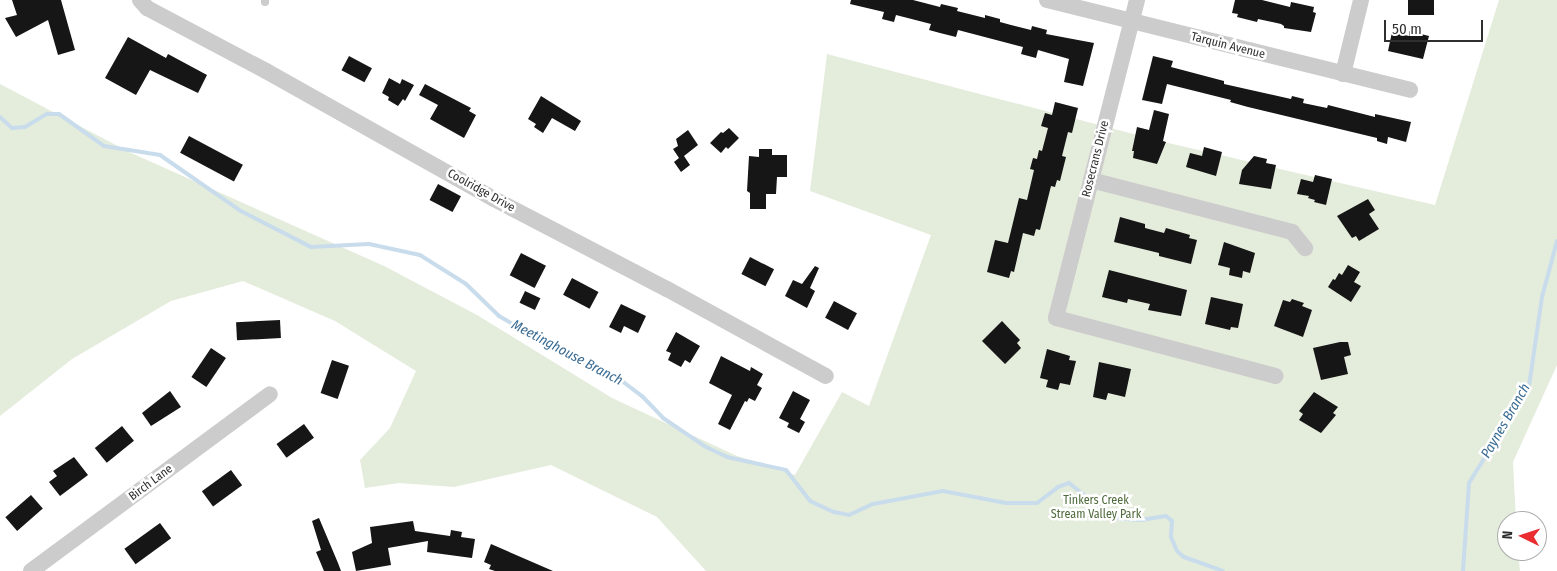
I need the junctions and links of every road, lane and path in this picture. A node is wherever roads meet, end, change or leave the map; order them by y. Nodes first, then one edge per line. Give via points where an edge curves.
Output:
1 (140, 0) edge
2 (1047, 0) edge
3 (1137, 0) edge
4 (1361, 0) edge
5 (1130, 22) junction
6 (1343, 74) junction
7 (1410, 90) dead end
8 (1091, 180) junction
9 (1306, 248) dead end
10 (826, 376) dead end
11 (1275, 376) dead end
12 (270, 394) dead end
13 (31, 571) edge

1 - 10 street, Coolridge Drive via 147,8 494,199
2 - 5 street, Tarquin Avenue
3 - 5 street, Rosecrans Drive
4 - 6 street
5 - 6 street, Tarquin Avenue
5 - 8 street, Rosecrans Drive
6 - 7 street, Tarquin Avenue
8 - 9 street via 1292,232
8 - 11 street, Rosecrans Drive via 1056,318
12 - 13 street, Birch Lane

